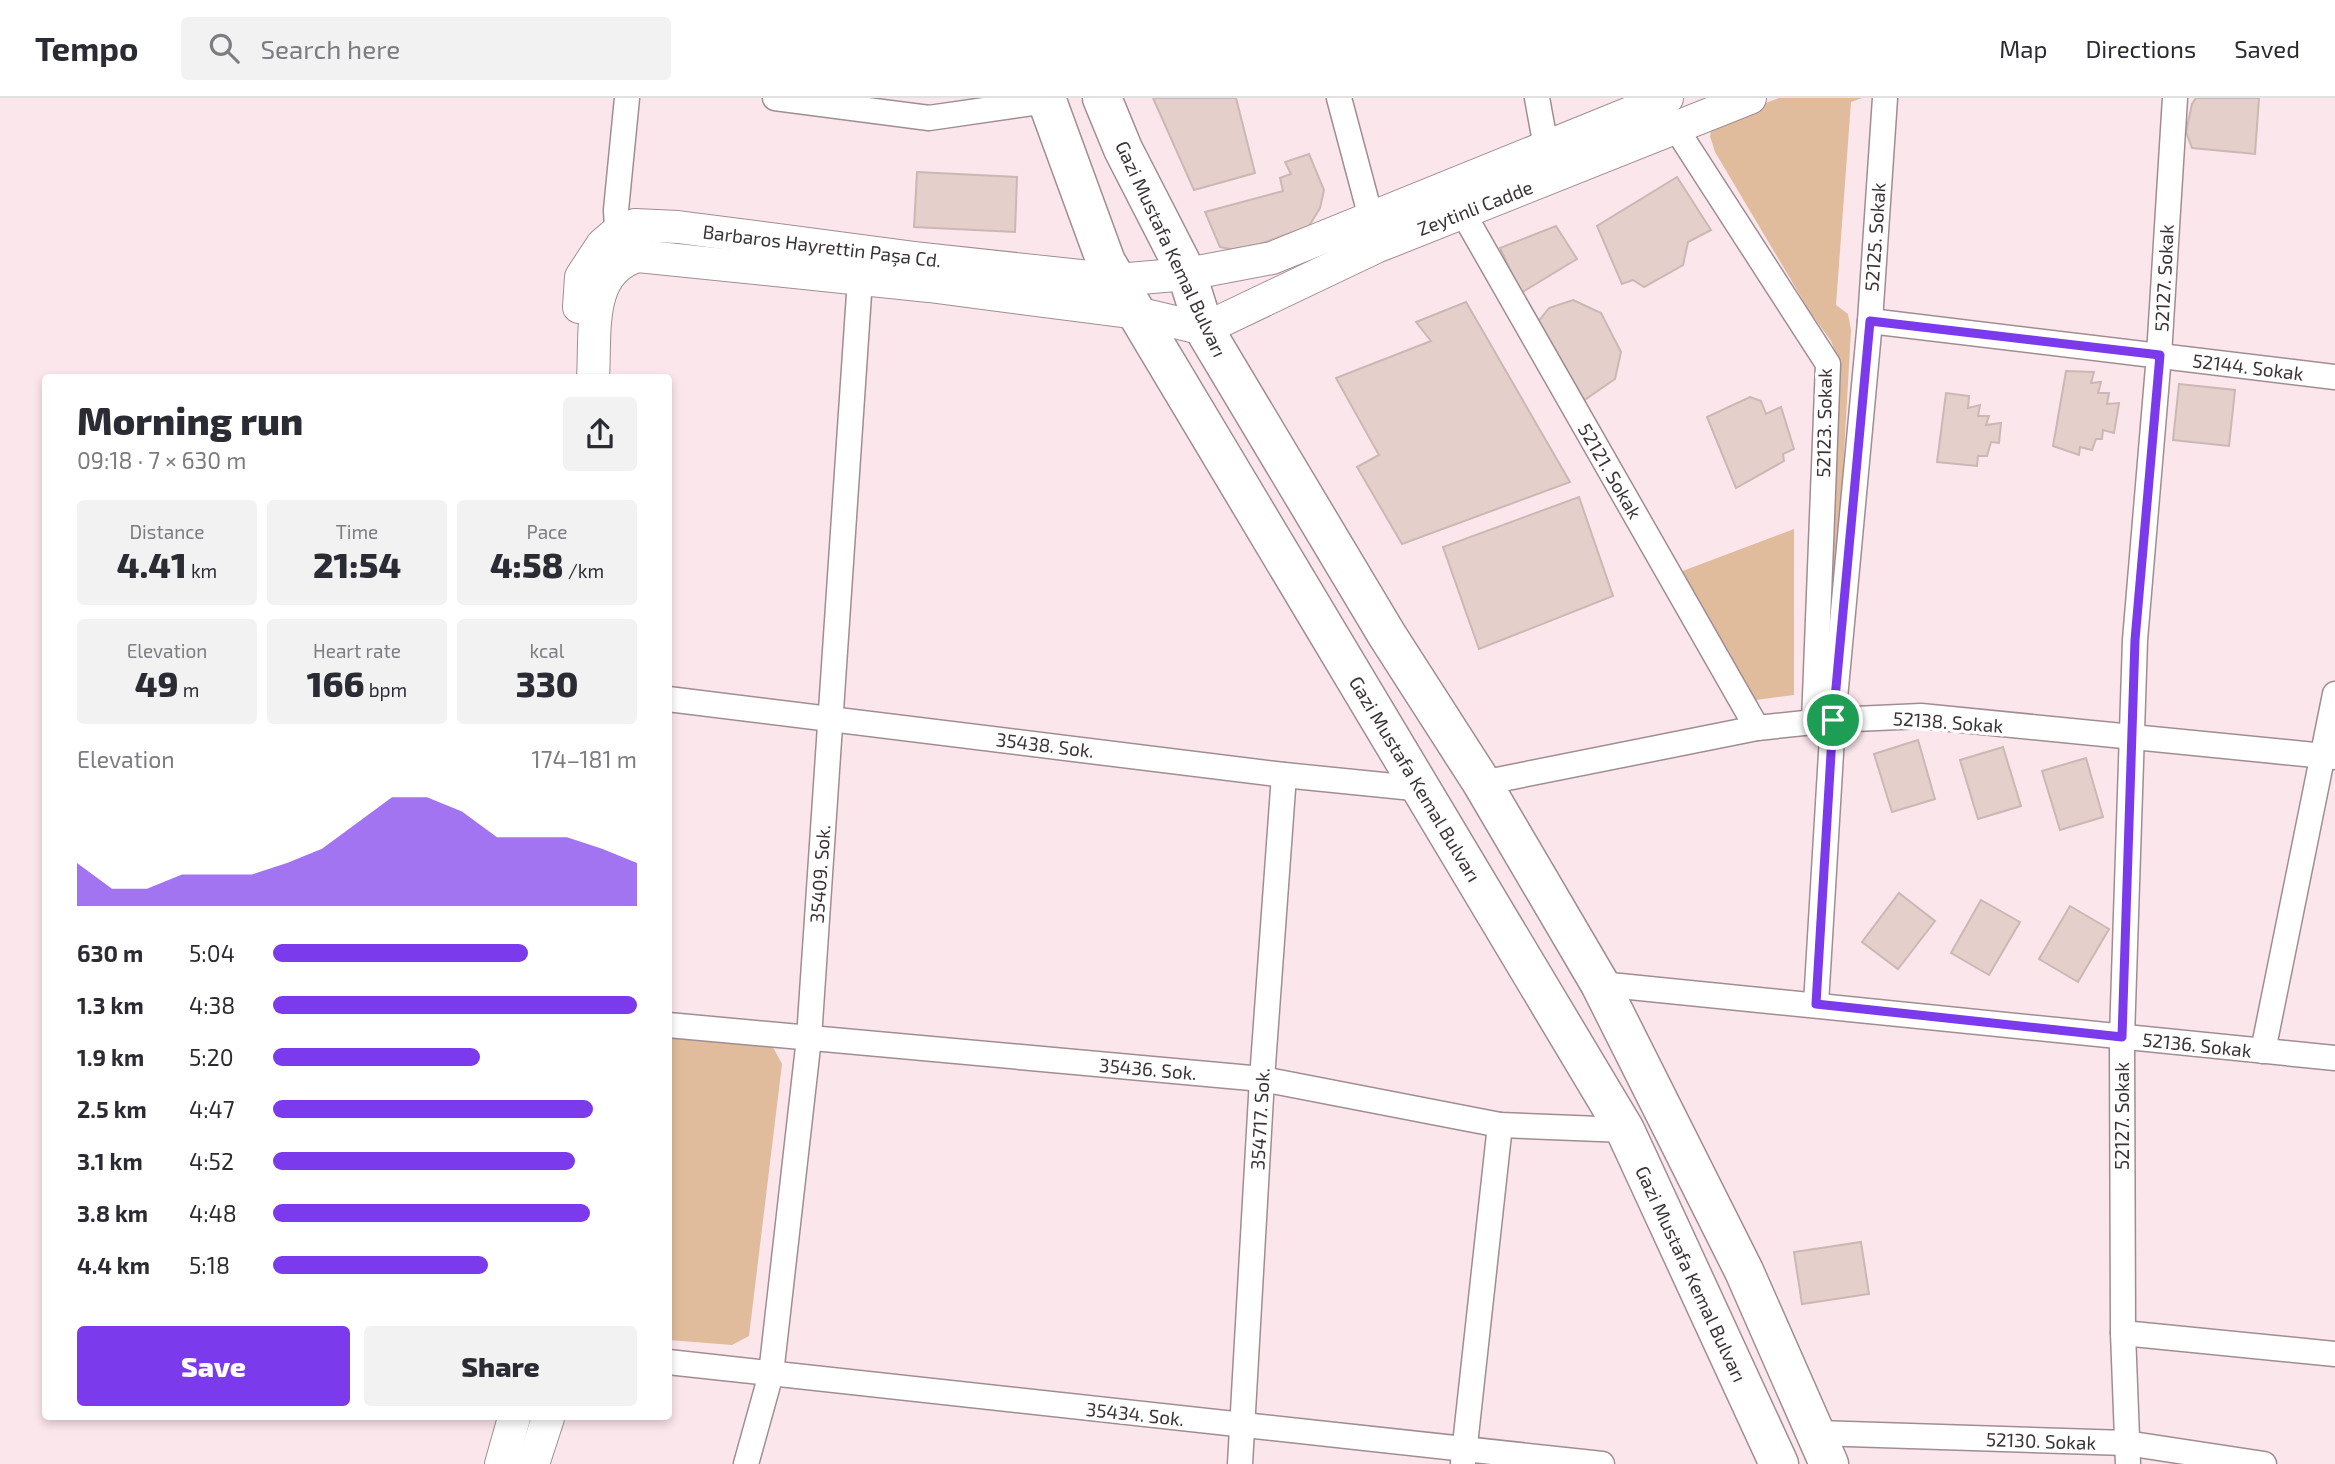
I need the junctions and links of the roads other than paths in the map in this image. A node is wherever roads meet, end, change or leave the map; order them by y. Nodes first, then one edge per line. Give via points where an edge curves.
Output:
1 (628, 98) edge
2 (775, 98) edge
3 (1102, 98) edge
4 (1339, 98) edge
5 (1538, 98) edge
6 (1750, 98) edge
7 (1885, 98) edge
8 (2175, 98) edge
9 (1046, 99) edge
10 (1671, 113) edge
11 (1546, 147) junction
12 (1463, 214) junction
13 (1371, 218) junction
14 (618, 247) junction
15 (1187, 275) junction
16 (860, 279) junction
17 (1117, 280) junction
18 (1137, 313) junction
19 (1870, 321) junction
20 (1204, 329) junction
21 (2160, 355) junction
22 (574, 374) edge
23 (593, 374) edge
24 (2335, 377) edge
25 (2335, 694) edge
26 (672, 699) edge
27 (830, 719) junction
28 (1823, 721) junction
29 (1757, 728) junction
30 (2132, 739) junction
31 (2329, 756) edge
32 (1284, 775) junction
33 (1482, 783) junction
34 (1423, 789) junction
35 (1600, 984) junction
36 (1816, 1004) junction
37 (672, 1025) edge
38 (2122, 1037) junction
39 (809, 1038) junction
40 (2263, 1051) junction
41 (2335, 1058) edge
42 (1262, 1079) junction
43 (1500, 1125) junction
44 (1625, 1130) junction
45 (2123, 1334) junction
46 (2335, 1354) edge
47 (672, 1363) edge
48 (771, 1374) junction
49 (513, 1420) edge
50 (547, 1420) edge
51 (1243, 1425) junction
52 (1823, 1449) edge
53 (2127, 1454) edge
54 (1464, 1457) edge
55 (501, 1464) edge
56 (533, 1464) edge
57 (746, 1464) edge
58 (1240, 1464) edge
59 (1602, 1464) edge
60 (1779, 1464) edge
61 (2264, 1464) edge

1 - 14 street
2 - 9 street via 929,118
3 - 15 highway, Gazi Mustafa Kemal Bulvarı
4 - 13 street
5 - 11 street
6 - 10 street, Zeytinli Cadde
7 - 19 street, 52125. Sokak
8 - 21 street, 52127. Sokak
9 - 17 highway, Gazi Mustafa Kemal Bulvarı via 1106,262
10 - 11 street, Zeytinli Cadde
10 - 12 street, Zeytinli Cadde
10 - 28 street, 52123. Sokak via 1828,364
11 - 13 street, Zeytinli Cadde
12 - 20 street, Zeytinli Cadde via 1376,247
12 - 29 street, 52121. Sokak
13 - 15 street, Zeytinli Cadde via 1272,258
14 - 16 street via 638,256
14 - 17 street, Barbaros Hayrettin Paşa Cd. via 635,225 678,227
14 - 22 street via 601,245 581,277
14 - 23 street via 599,290
15 - 17 street, Barbaros Hayrettin Paşa Cd.
15 - 20 highway, Gazi Mustafa Kemal Bulvarı
16 - 18 street
16 - 27 street, 35409. Sok.
17 - 18 highway, Gazi Mustafa Kemal Bulvarı
18 - 20 street
18 - 34 highway, Gazi Mustafa Kemal Bulvarı
19 - 21 street, 52144. Sokak
19 - 28 street, 52125. Sokak
20 - 33 highway, Gazi Mustafa Kemal Bulvarı via 1387,635
21 - 24 street, 52144. Sokak
21 - 30 street, 52127. Sokak via 2135,640
25 - 31 street
26 - 27 street, 35438. Sok.
27 - 32 street, 35438. Sok.
27 - 39 street, 35409. Sok.
28 - 29 street, 52138. Sokak
28 - 30 street, 52138. Sokak via 1920,716
28 - 36 street, 52125. Sokak
29 - 33 street, 52138. Sokak
30 - 31 street, 52138. Sokak
30 - 38 street, 52127. Sokak
31 - 40 street
32 - 34 street, 35438. Sok.
32 - 42 street, 354717. Sok.
33 - 35 highway, Gazi Mustafa Kemal Bulvarı
34 - 44 highway, Gazi Mustafa Kemal Bulvarı
35 - 36 street, 52136. Sokak
35 - 52 highway, Gazi Mustafa Kemal Bulvarı via 1744,1271
36 - 38 street, 52136. Sokak
37 - 39 street, 35436. Sok.
38 - 40 street, 52136. Sokak
38 - 45 street, 52127. Sokak
39 - 42 street, 35436. Sok.
39 - 48 street, 35409. Sok.
40 - 41 street, 52136. Sokak
42 - 43 street, 35436. Sok.
42 - 51 street, 354717. Sok.
43 - 44 street, 35436. Sok.
43 - 54 street
44 - 60 highway, Gazi Mustafa Kemal Bulvarı
45 - 46 street
45 - 53 street, 52127. Sokak
47 - 48 street, 35434. Sok.
48 - 51 street, 35434. Sok.
48 - 57 street, 35409. Sok.
49 - 55 street
50 - 56 street
51 - 54 street, 35434. Sok.
51 - 58 street, 354717. Sok.
52 - 53 street, 52130. Sokak
53 - 61 street, 52130. Sokak
54 - 59 street, 35434. Sok.

